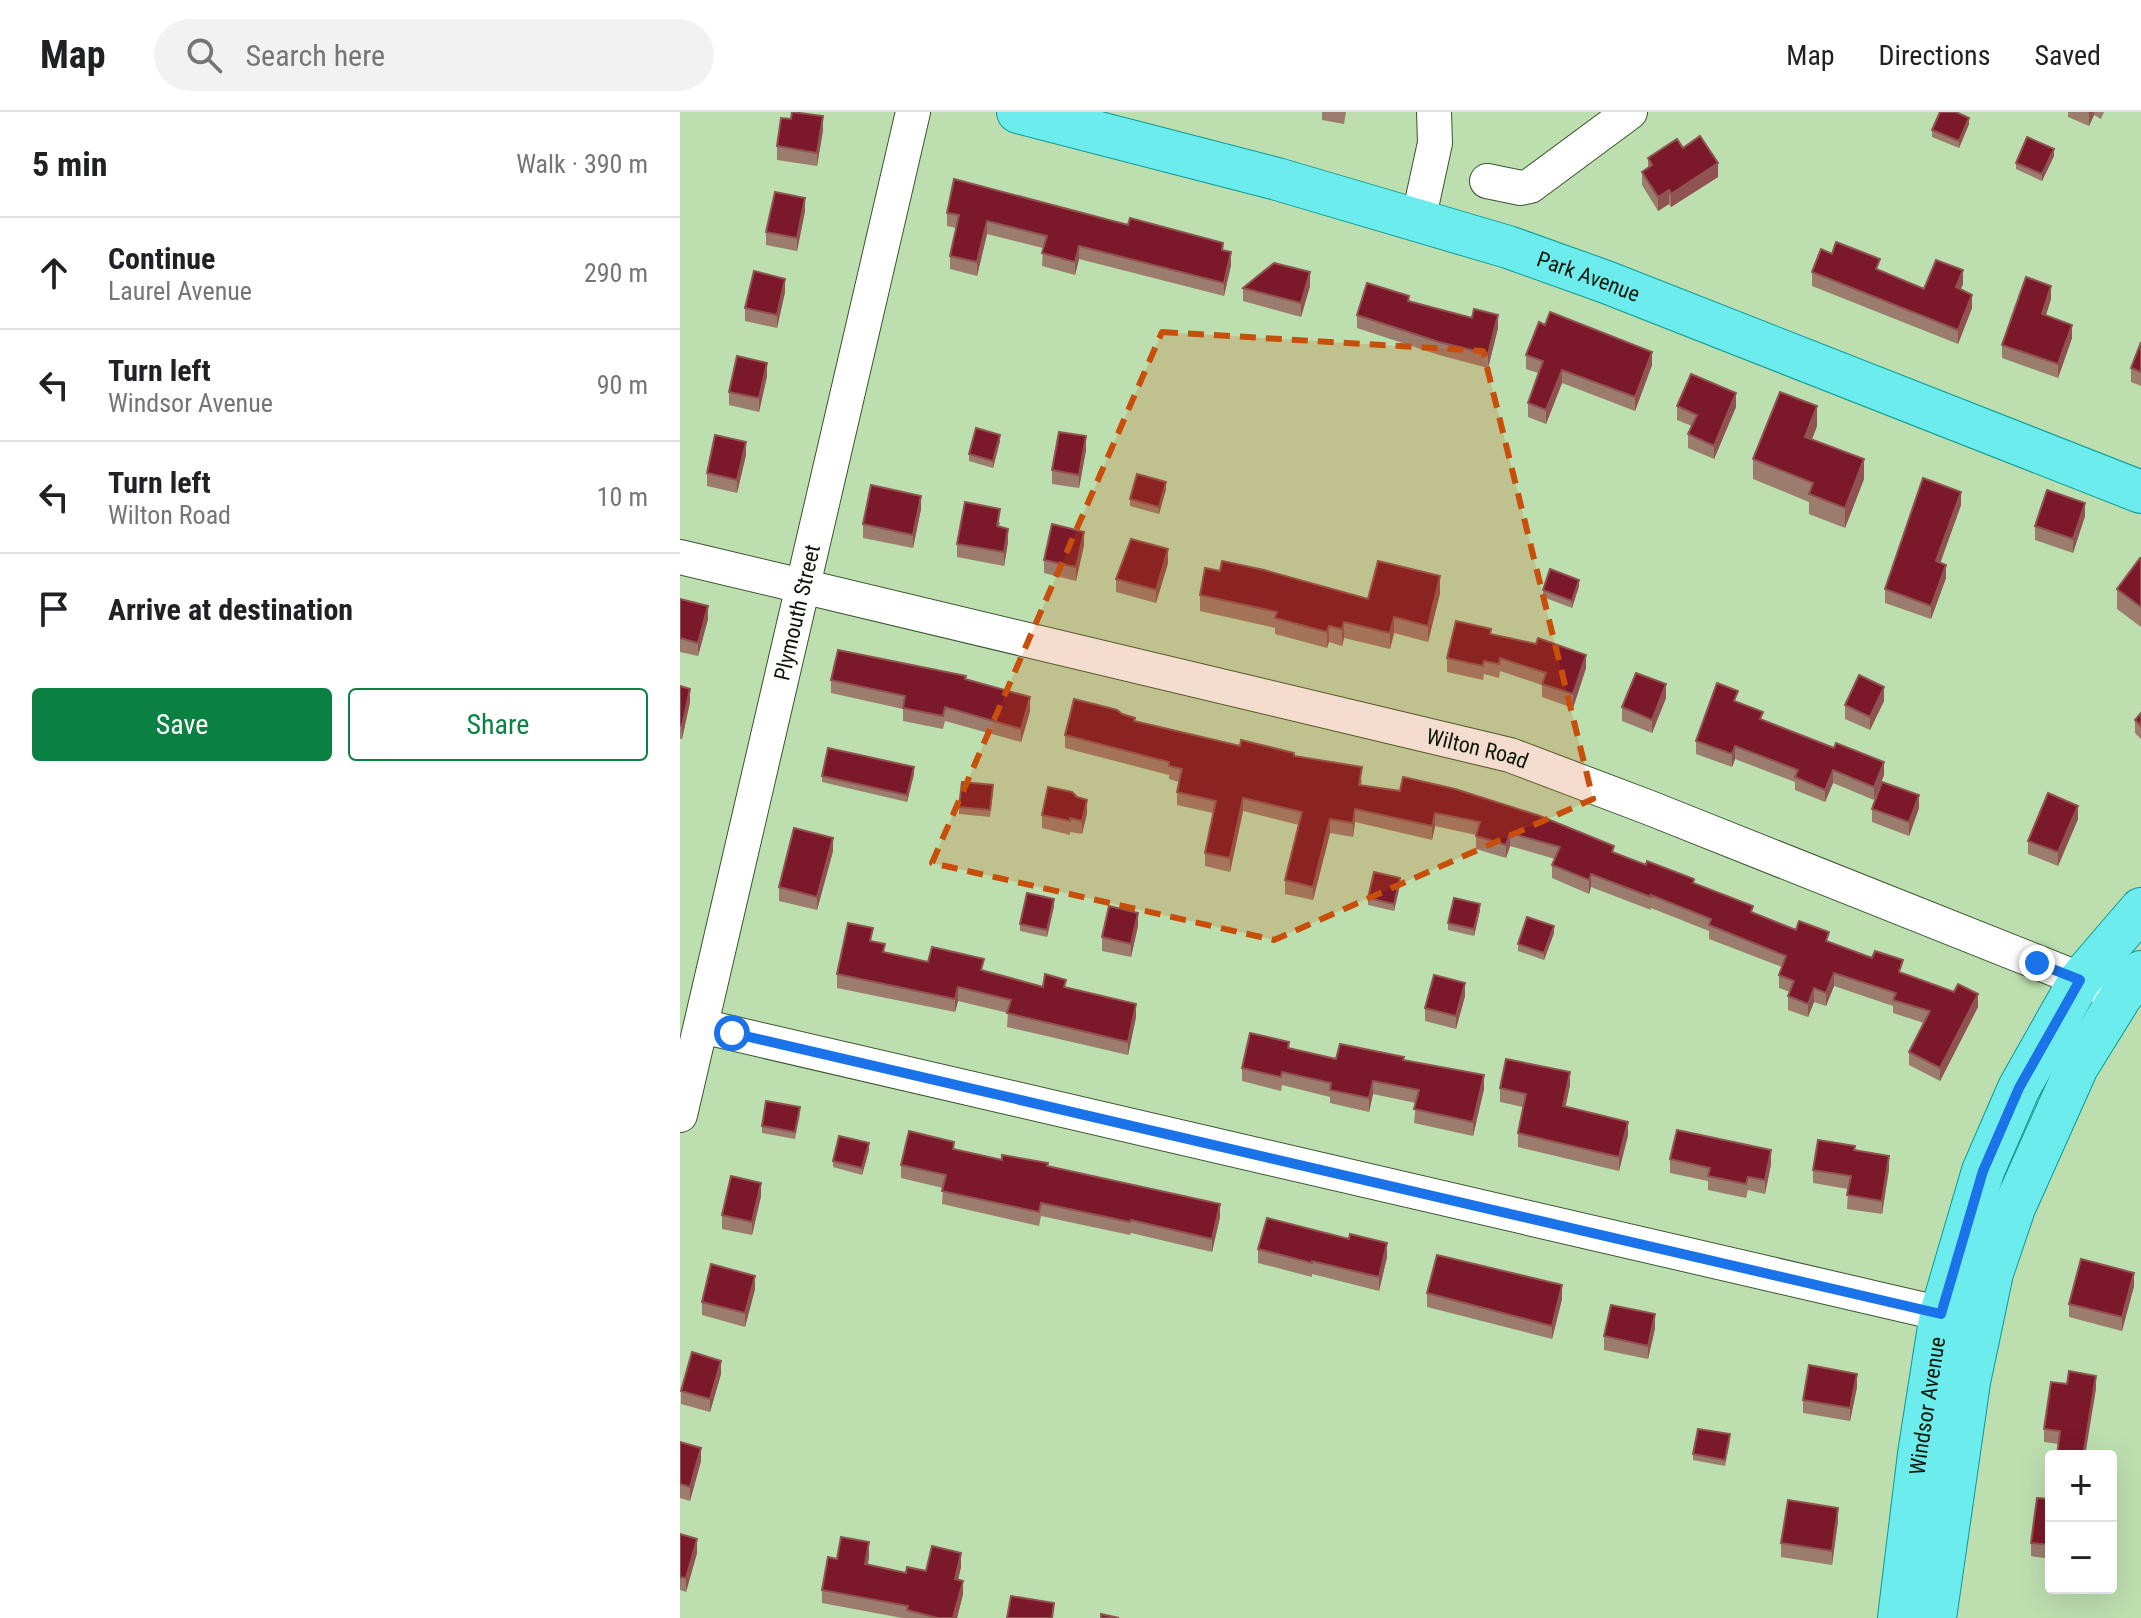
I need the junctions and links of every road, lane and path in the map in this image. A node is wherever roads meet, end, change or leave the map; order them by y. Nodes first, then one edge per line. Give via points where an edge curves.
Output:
1 (913, 112) edge
2 (1018, 112) edge
3 (1434, 112) edge
4 (1630, 112) edge
5 (1487, 181) dead end
6 (1418, 221) junction
7 (2141, 492) edge
8 (680, 557) edge
9 (805, 586) junction
10 (2141, 909) edge
11 (2080, 980) junction
12 (2131, 984) edge
13 (701, 1026) junction
14 (680, 1115) edge
15 (1960, 1318) junction
16 (1899, 1618) edge
17 (1935, 1618) edge

1 - 9 street, Plymouth Street
2 - 6 main road, Park Avenue
3 - 6 street via 1435,143
4 - 5 street via 1530,186
6 - 7 main road, Park Avenue via 1606,282
8 - 9 street, Wilton Road
9 - 11 street, Wilton Road via 1510,755
9 - 13 street, Plymouth Street
10 - 11 main road, Windsor Avenue
11 - 12 street, Wilton Road
11 - 15 main road, Windsor Avenue via 2019,1088 1983,1171
12 - 15 main road, Windsor Avenue via 2077,1067
13 - 14 street, Plymouth Street
13 - 15 street
15 - 16 main road, Windsor Avenue via 1919,1454
15 - 17 main road, Windsor Avenue

